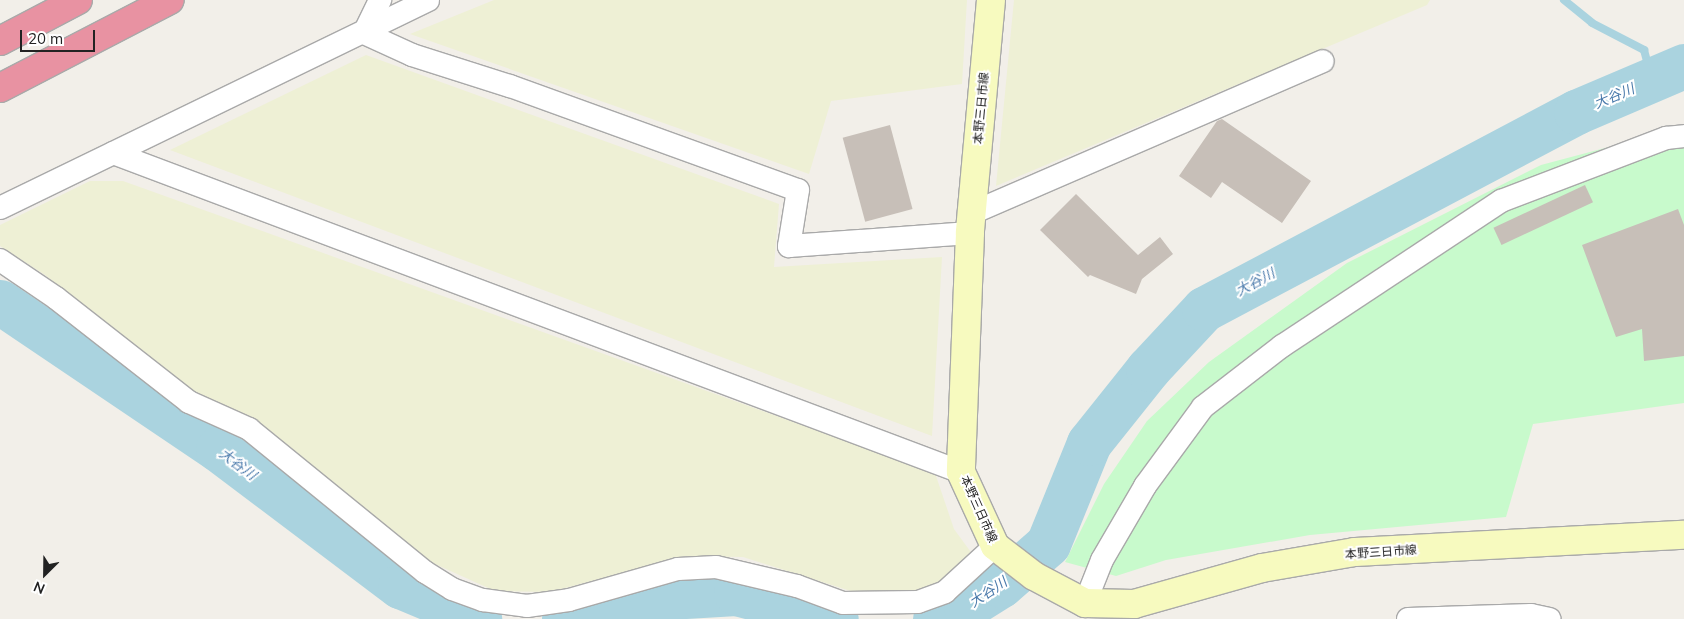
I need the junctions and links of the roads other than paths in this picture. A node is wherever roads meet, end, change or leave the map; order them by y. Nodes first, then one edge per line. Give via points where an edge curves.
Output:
1 (78, 0) edge
2 (170, 0) edge
3 (380, 0) edge
4 (428, 0) edge
5 (991, 0) edge
6 (364, 33) junction
7 (0, 41) edge
8 (1324, 61) dead end
9 (0, 88) edge
10 (1684, 136) edge
11 (113, 153) junction
12 (0, 208) edge
13 (971, 223) junction
14 (0, 260) edge
15 (961, 472) junction
16 (1684, 535) edge
17 (995, 546) junction
18 (1085, 603) junction
19 (1408, 619) edge
20 (1550, 619) edge

1 - 7 highway
2 - 9 highway
3 - 6 street
4 - 6 street
5 - 13 main road, 本野三日市線
6 - 11 street
6 - 13 street via 412,55 510,86 798,190 789,246
8 - 13 street
10 - 18 street via 1666,138 1501,201 1282,346 1203,407 1145,486 1102,560
11 - 12 street
11 - 15 street
13 - 15 main road, 本野三日市線
14 - 17 street via 56,298 189,402 249,429 424,572 452,589 483,600 526,606 543,604 678,569 716,567 778,581 843,603 918,602 946,592
15 - 17 main road, 本野三日市線
16 - 18 main road, 本野三日市線 via 1355,552 1262,568 1134,604
17 - 18 main road, 本野三日市線 via 1034,576
19 - 20 street via 1531,615

